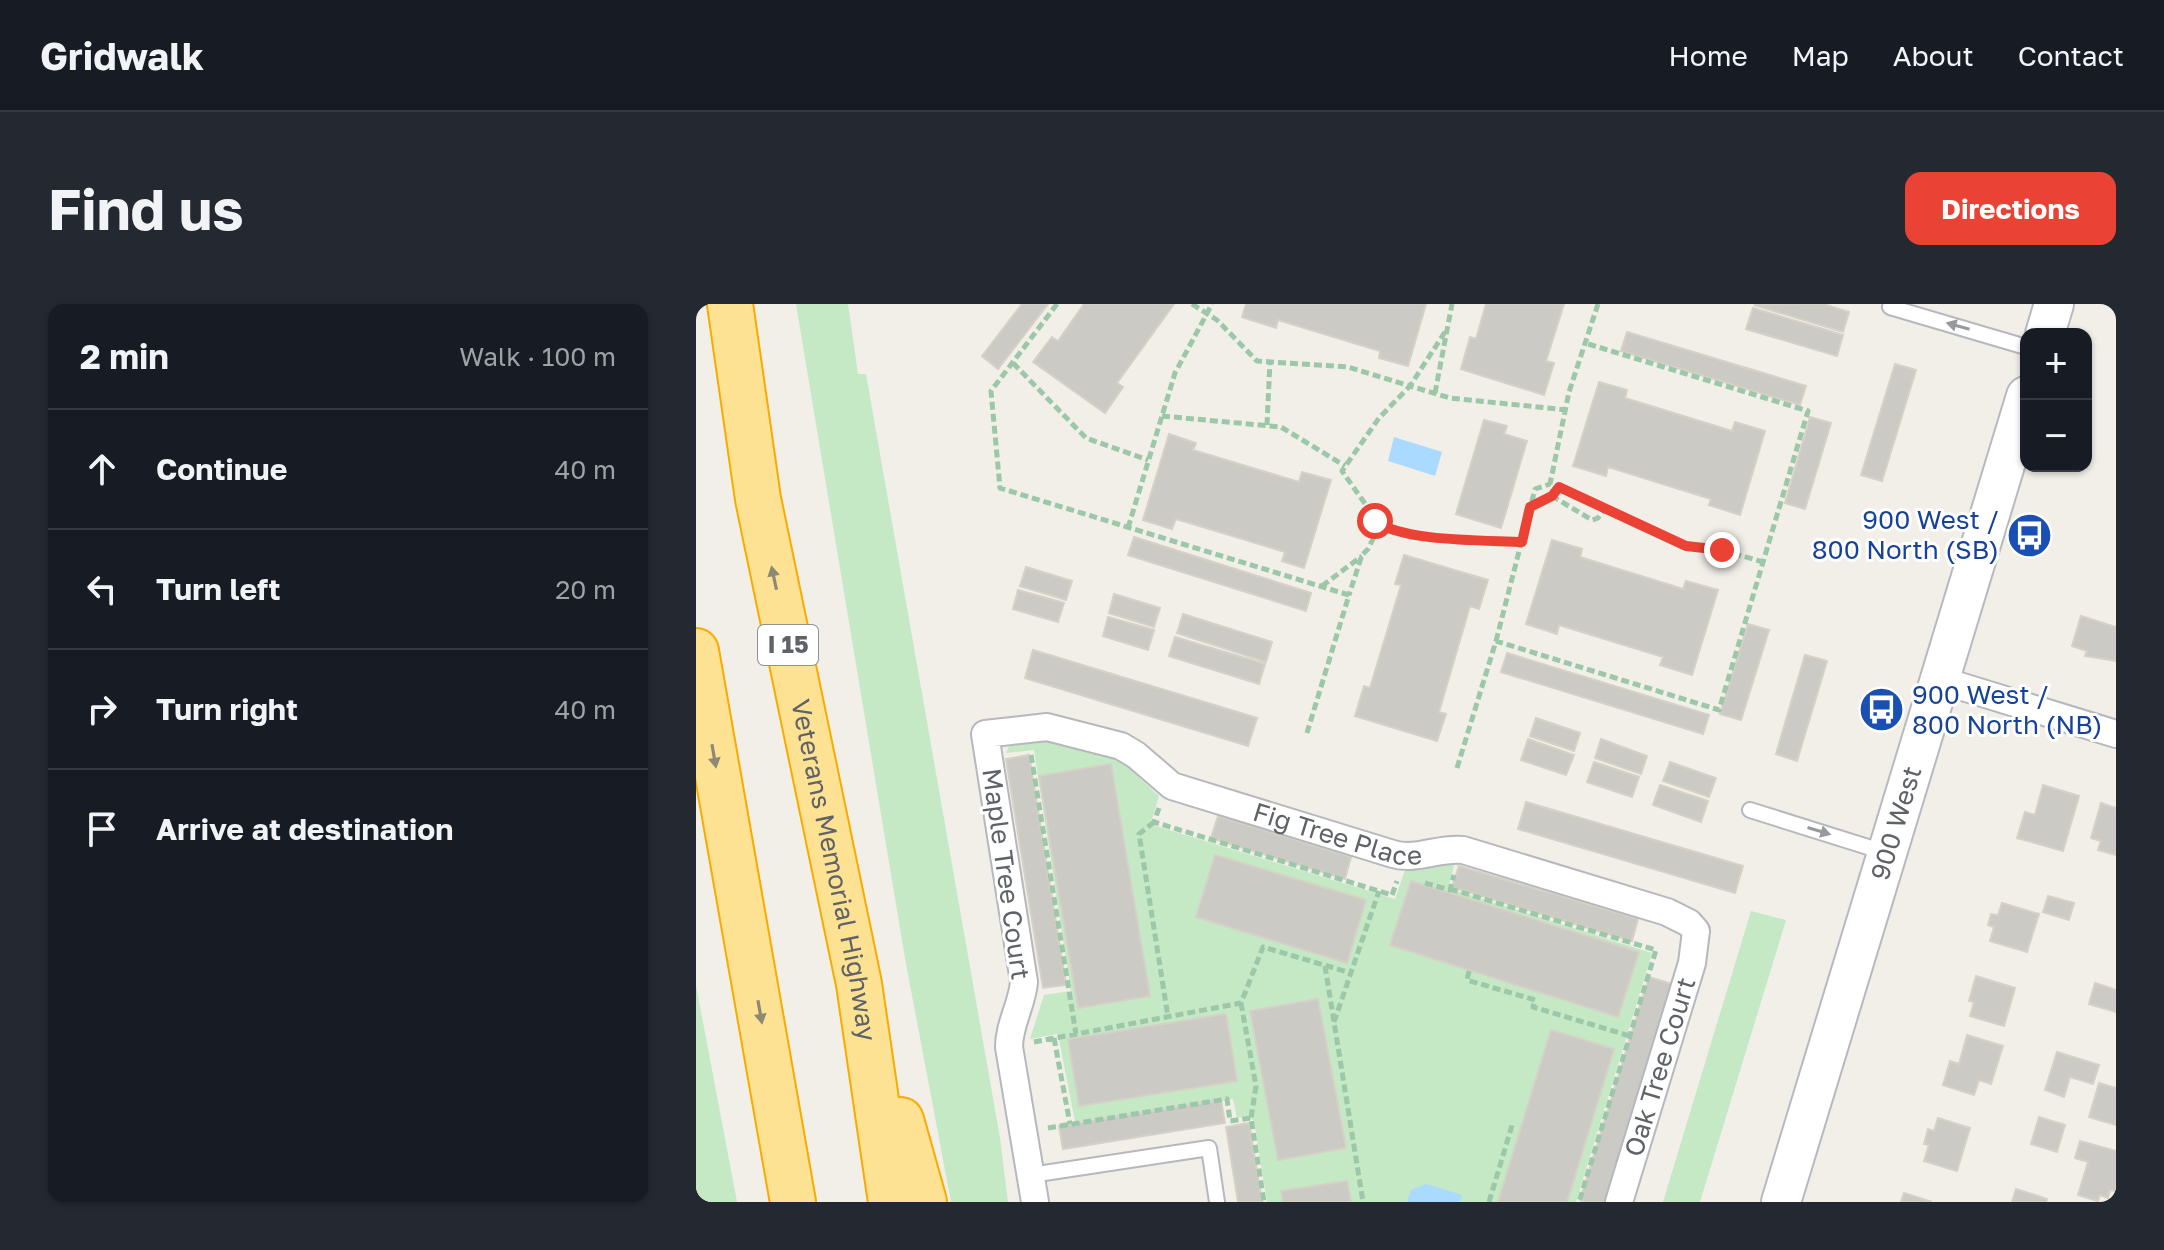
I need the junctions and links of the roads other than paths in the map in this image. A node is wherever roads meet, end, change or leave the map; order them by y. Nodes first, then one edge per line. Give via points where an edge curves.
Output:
1 (730, 304) edge
2 (2054, 304) edge
3 (1890, 307) dead end
4 (2047, 328) edge
5 (2020, 345) edge
6 (2025, 400) edge
7 (696, 651) edge
8 (1940, 680) junction
9 (985, 734) joint
10 (2116, 734) edge
11 (1750, 810) dead end
12 (1887, 853) junction
13 (1696, 931) joint
14 (859, 984) junction
15 (1031, 1175) junction
16 (793, 1202) edge
17 (891, 1202) edge
18 (924, 1202) edge
19 (1035, 1202) edge
20 (1217, 1202) edge
21 (1619, 1202) edge
22 (1781, 1202) edge

14 -> 1 highway, Veterans Memorial Highway / I 15 via 758,499
2 - 4 main road
5 -> 3 lane
6 - 8 main road, 900 West
7 -> 16 highway
8 - 10 street
8 - 12 main road, 900 West
9 - 13 street, Fig Tree Place via 1059,728 1121,746 1180,789 1401,856 1463,850 1667,912
9 - 15 street, Maple Tree Court via 1024,982 1009,1047
11 -> 12 lane
12 - 22 main road, 900 West
13 - 21 street, Oak Tree Court via 1692,963
14 - 17 highway, Veterans Memorial Highway / I 15
14 - 18 highway
15 - 19 street, Maple Tree Court
15 - 20 lane via 1209,1148

